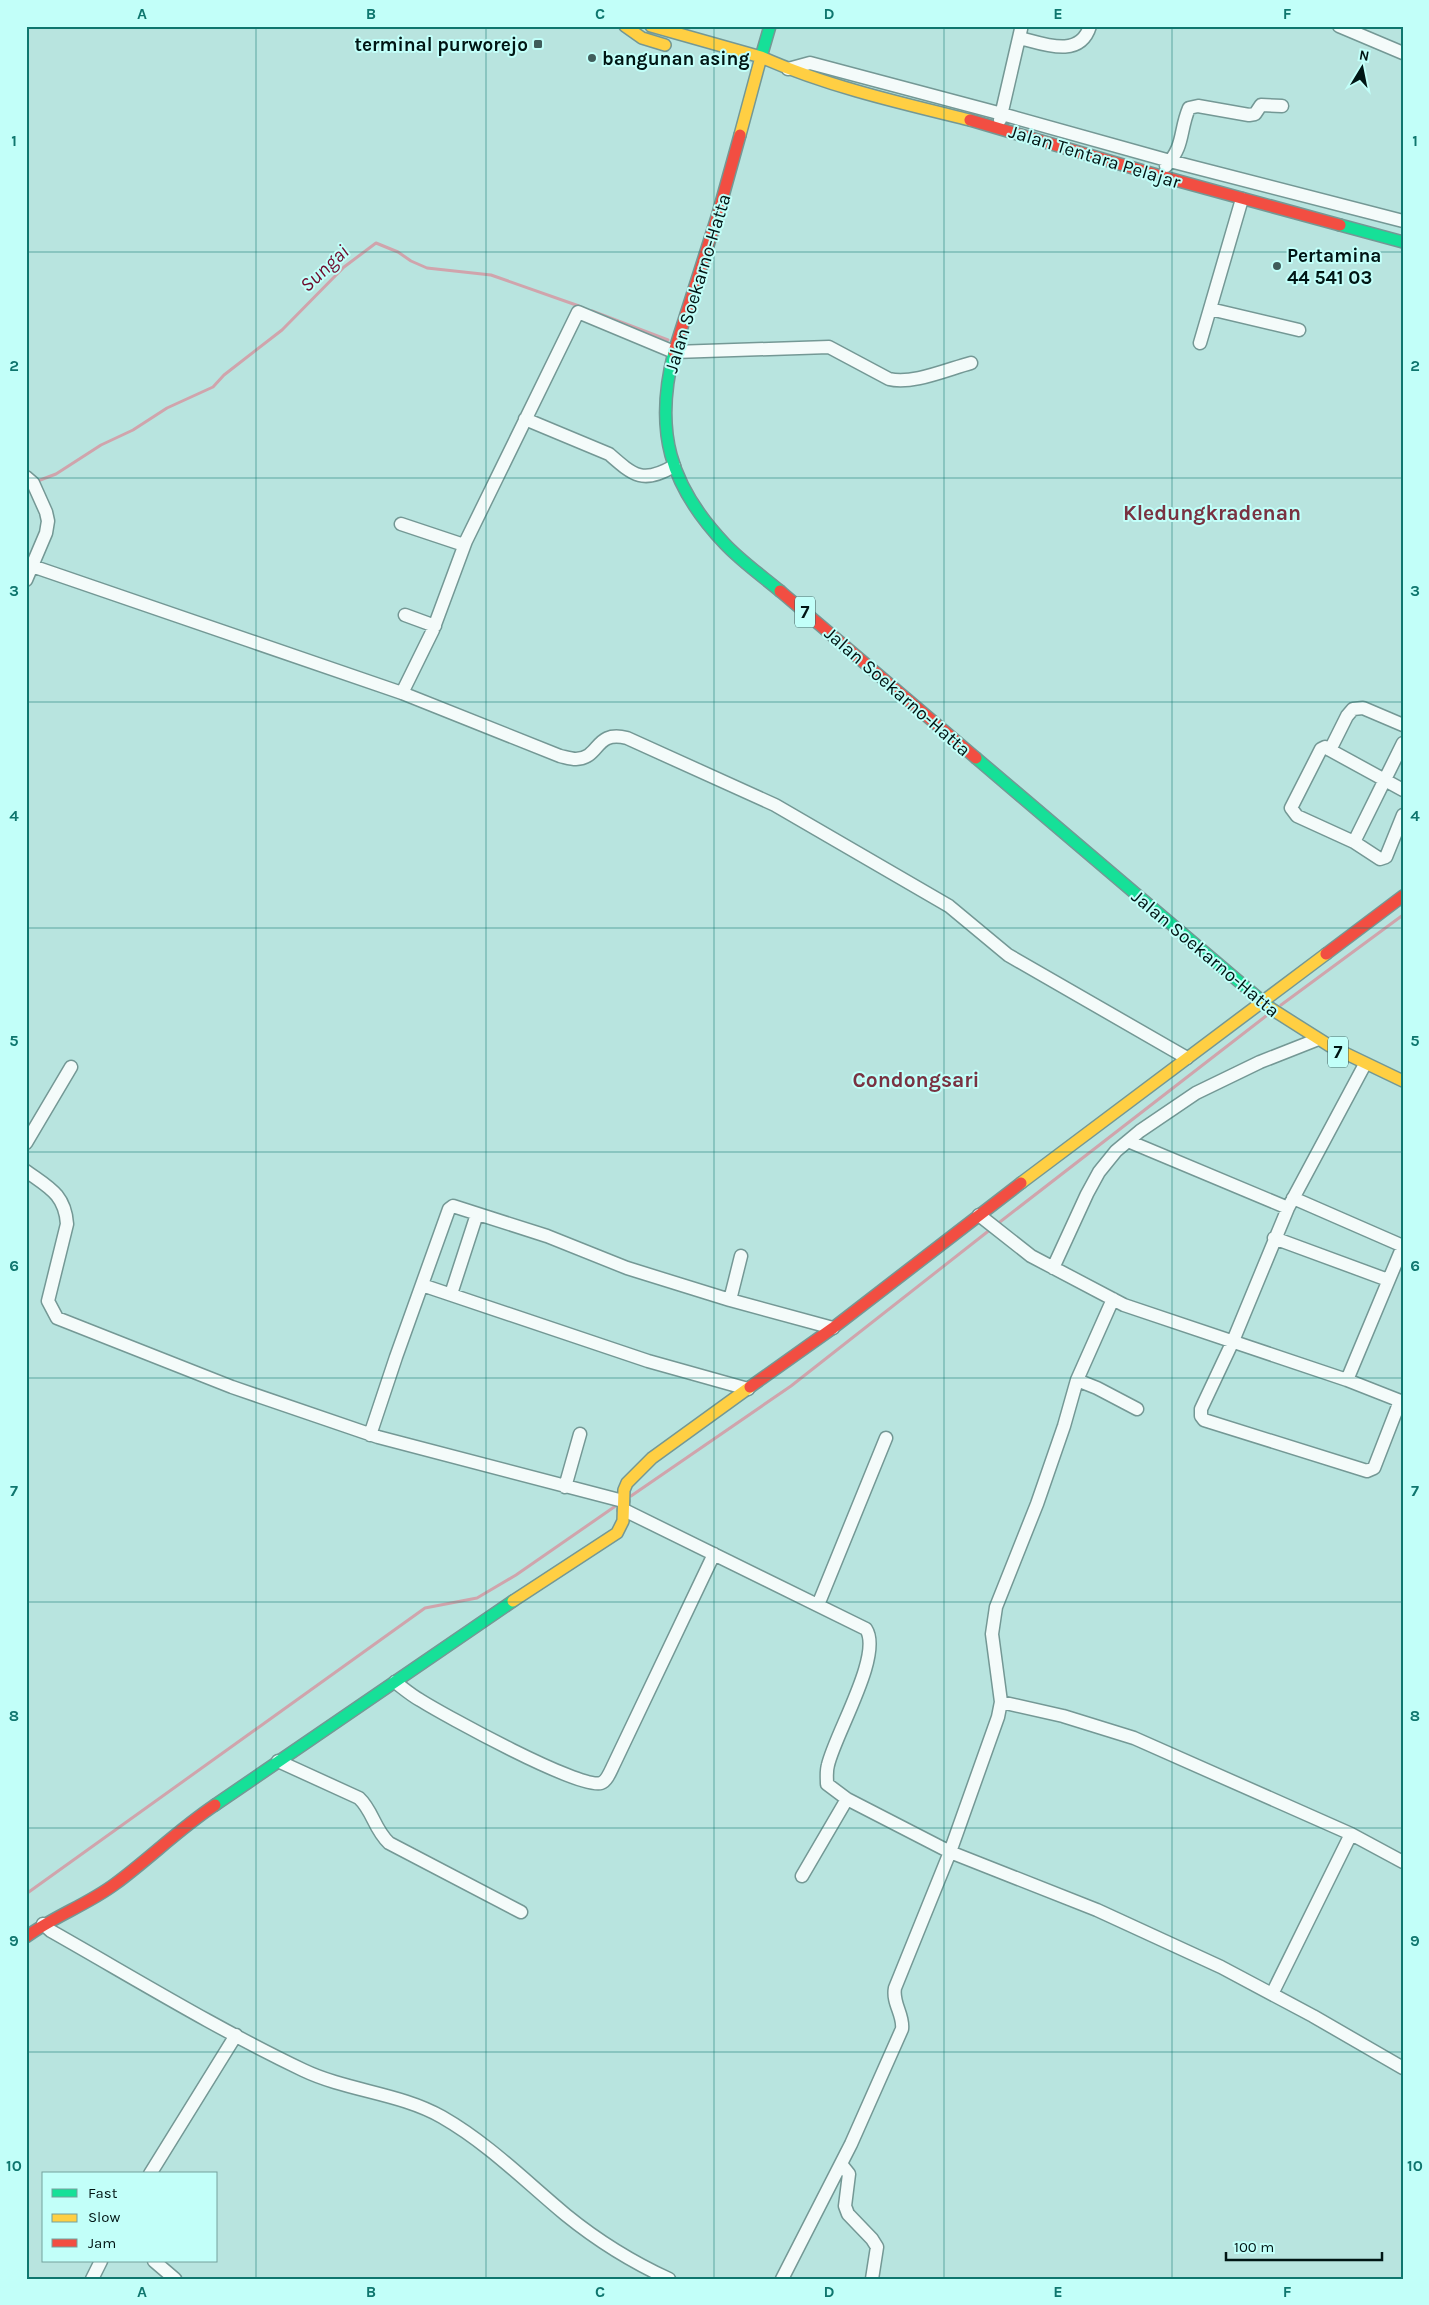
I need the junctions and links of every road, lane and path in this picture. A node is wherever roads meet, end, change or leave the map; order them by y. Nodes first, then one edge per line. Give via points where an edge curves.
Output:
1 (651, 26) edge
2 (677, 26) edge
3 (770, 26) edge
4 (1090, 26) edge
5 (630, 27) edge
6 (1342, 27) edge
7 (700, 40) junction
8 (679, 49) dead end
9 (1403, 53) edge
10 (761, 57) junction
11 (753, 69) junction
12 (788, 69) junction
13 (1282, 106) dead end
14 (1002, 114) junction
15 (998, 127) junction
16 (1170, 161) junction
17 (1157, 175) junction
18 (1242, 199) junction
19 (1403, 221) edge
20 (1403, 242) edge
21 (1210, 309) junction
22 (1299, 330) dead end
23 (1200, 343) dead end
24 (674, 352) junction
25 (970, 363) dead end
26 (525, 419) junction
27 (674, 466) junction
28 (26, 478) edge
29 (401, 524) dead end
30 (464, 545) junction
31 (32, 566) junction
32 (26, 580) edge
33 (406, 615) dead end
34 (435, 626) junction
35 (402, 693) junction
36 (1403, 725) edge
37 (1403, 743) edge
38 (1330, 750) junction
39 (1384, 780) junction
40 (1403, 790) edge
41 (1403, 815) edge
42 (1354, 842) junction
43 (1403, 896) edge
44 (1270, 1008) junction
45 (1316, 1040) junction
46 (1187, 1058) junction
47 (1364, 1066) junction
48 (71, 1067) dead end
49 (1403, 1081) edge
50 (1128, 1141) junction
51 (26, 1143) edge
52 (26, 1171) edge
53 (1290, 1203) junction
54 (477, 1214) junction
55 (979, 1215) junction
56 (1274, 1238) junction
57 (1403, 1246) edge
58 (741, 1256) dead end
59 (1053, 1268) junction
60 (1388, 1280) junction
61 (422, 1285) junction
62 (451, 1294) junction
63 (1113, 1299) junction
64 (730, 1300) junction
65 (833, 1328) junction
66 (1233, 1342) junction
67 (1077, 1380) junction
68 (1347, 1380) junction
69 (748, 1389) junction
70 (1401, 1401) edge
71 (1137, 1409) dead end
72 (580, 1434) dead end
73 (370, 1435) junction
74 (886, 1438) dead end
75 (565, 1487) junction
76 (624, 1505) junction
77 (714, 1554) junction
78 (818, 1605) junction
79 (395, 1682) junction
80 (1000, 1702) junction
81 (278, 1761) junction
82 (847, 1799) junction
83 (1351, 1834) junction
84 (950, 1852) junction
85 (1403, 1862) edge
86 (802, 1876) dead end
87 (521, 1912) dead end
88 (43, 1924) junction
89 (26, 1936) edge
90 (1272, 1994) junction
91 (236, 2035) junction
92 (1403, 2068) edge
93 (841, 2164) junction
94 (151, 2172) edge
95 (100, 2262) edge
96 (155, 2262) edge
97 (92, 2279) edge
98 (175, 2279) edge
99 (669, 2279) edge
100 (782, 2279) edge
101 (872, 2279) edge

1 - 7 main road, Jalan Tentara Pelajar
2 - 7 street via 693,30
3 - 10 main road
4 - 14 street via 1074,46 1049,45 1021,33
5 - 8 main road via 642,38
6 - 9 street
7 - 10 main road, Jalan Tentara Pelajar
10 - 11 main road, 7
10 - 12 main road, Jalan Tentara Pelajar
11 - 12 main road, Jalan Tentara Pelajar
11 - 24 main road, Jalan Soekarno-Hatta / 7 via 719,212
12 - 14 street via 810,63
12 - 15 main road, Jalan Tentara Pelajar
13 - 16 street via 1262,105 1255,114 1248,115 1198,106 1189,108 1181,143
14 - 15 street
14 - 16 street
15 - 17 main road, Jalan Tentara Pelajar
16 - 17 street
16 - 19 street
17 - 18 main road, Jalan Tentara Pelajar
18 - 20 main road, Jalan Tentara Pelajar
18 - 21 street
21 - 22 street
21 - 23 street
24 - 25 street via 829,347 898,381
24 - 26 street via 578,312
24 - 27 main road, Jalan Soekarno-Hatta / 7 via 664,411
26 - 27 street via 609,454 636,473 652,477
26 - 30 street
27 - 44 main road, Jalan Soekarno-Hatta / 7 via 701,518 726,545
28 - 31 street via 32,483 48,520
29 - 30 street
30 - 34 street
31 - 32 street
31 - 35 street
33 - 34 street
34 - 35 street
35 - 46 street via 560,756 575,759 591,752 607,736 614,734 775,805 949,906 1008,955
36 - 38 street via 1362,708 1353,709 1346,716
37 - 39 street
38 - 39 street
38 - 42 street via 1321,748 1291,808 1297,816
39 - 40 street
39 - 42 street
41 - 42 street via 1385,858 1380,859
43 - 44 main road
44 - 45 main road, Jalan Soekarno-Hatta / 7
44 - 46 main road
45 - 47 main road, Jalan Soekarno-Hatta / 7
45 - 50 street via 1260,1062 1196,1093
46 - 55 main road
47 - 49 main road, Jalan Soekarno-Hatta / 7
47 - 53 street
48 - 51 street
50 - 53 street
50 - 59 street via 1099,1172 1076,1214
52 - 73 street via 55,1192 66,1211 67,1224 48,1301 57,1318 232,1388
53 - 56 street
53 - 57 street
54 - 61 street via 458,1206 451,1207
54 - 62 street
54 - 64 street via 547,1236 627,1268
55 - 59 street via 1031,1256
55 - 65 main road
56 - 60 street
56 - 66 street
57 - 60 street
58 - 64 street
59 - 63 street
60 - 68 street
61 - 62 street
61 - 73 street
62 - 69 street via 648,1360
63 - 66 street
63 - 67 street
64 - 65 street
65 - 69 main road
66 - 68 street
66 - 70 street via 1201,1409 1204,1420 1367,1471 1374,1468
67 - 71 street
67 - 80 street via 1037,1504 996,1607 992,1634
68 - 70 street
69 - 76 main road via 652,1458 628,1483
72 - 75 street
73 - 75 street
74 - 78 street
75 - 76 street
76 - 77 street
76 - 79 main road via 622,1527 618,1533 558,1570
77 - 78 street
77 - 79 street via 614,1764 601,1783 586,1782 552,1768 446,1715
78 - 82 street via 866,1629 870,1636 862,1680 827,1766 827,1784
79 - 81 main road
80 - 83 street via 1063,1716 1134,1738
80 - 84 street via 998,1717
81 - 87 street via 360,1798 367,1805 380,1835 389,1843
81 - 88 main road via 182,1827 114,1886
82 - 84 street
82 - 86 street
83 - 85 street
83 - 90 street
84 - 90 street via 1139,1928
84 - 93 street via 895,1988 902,2029
88 - 89 main road
88 - 91 street
90 - 92 street
91 - 94 street
91 - 99 street via 304,2071 418,2106 443,2117 513,2167 566,2215 614,2250
93 - 100 street
93 - 101 street via 849,2174 845,2200 848,2214 877,2247
95 - 97 street
96 - 98 street

